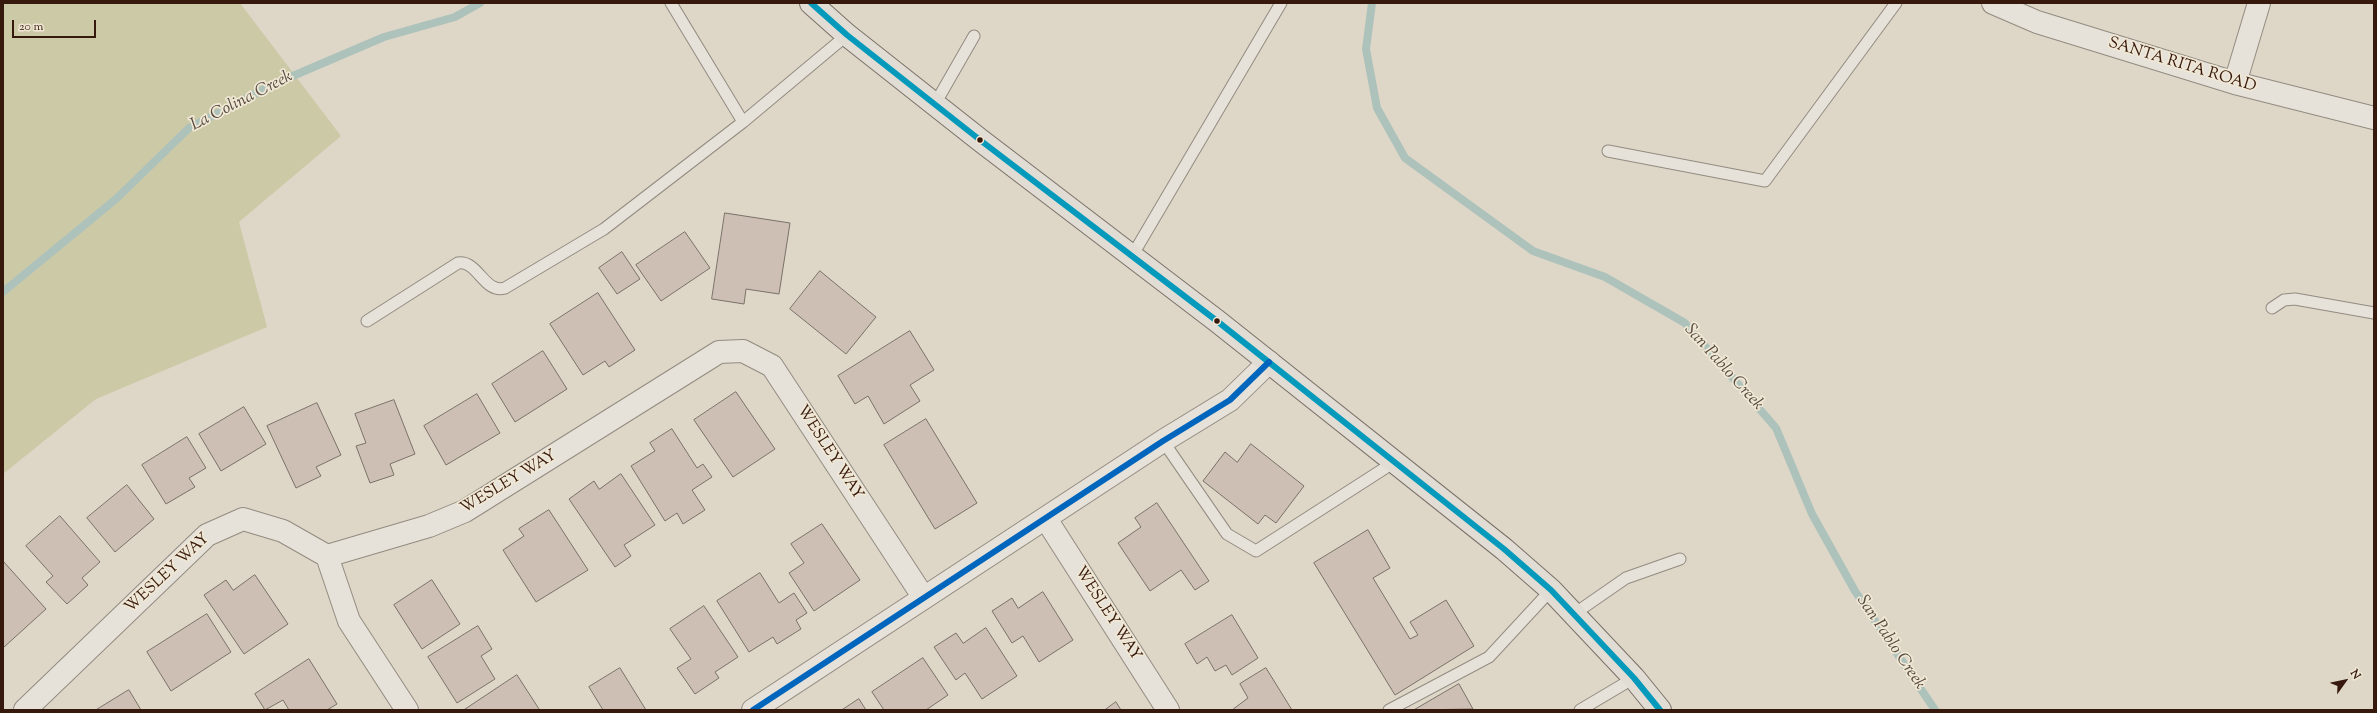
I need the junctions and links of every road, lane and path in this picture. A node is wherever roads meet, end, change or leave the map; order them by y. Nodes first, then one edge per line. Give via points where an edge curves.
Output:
1 (671, 3) edge
2 (811, 3) edge
3 (1281, 3) edge
4 (1896, 3) edge
5 (1993, 3) edge
6 (2259, 3) edge
7 (847, 35) junction
8 (974, 36) dead end
9 (2235, 83) junction
10 (935, 104) junction
11 (2374, 118) edge
12 (742, 122) junction
13 (1608, 151) dead end
14 (1132, 256) junction
15 (2272, 308) dead end
16 (2374, 313) edge
17 (367, 321) dead end
18 (1269, 362) junction
19 (1163, 442) junction
20 (1396, 461) junction
21 (1046, 519) junction
22 (327, 556) junction
23 (1680, 559) dead end
24 (1551, 590) junction
25 (924, 598) junction
26 (1574, 614) junction
27 (1634, 678) junction
28 (25, 710) edge
29 (407, 710) edge
30 (753, 710) edge
31 (1168, 710) edge
32 (1389, 710) edge
33 (1580, 710) edge
34 (1660, 710) edge

1 - 12 lane
2 - 7 main road
3 - 14 lane
4 - 13 lane via 1765,181
5 - 9 street, SANTA RITA ROAD via 2037,22
6 - 9 street
7 - 10 main road
7 - 12 lane
8 - 10 lane
9 - 11 street, SANTA RITA ROAD
10 - 14 main road
12 - 17 lane via 604,229 505,288 491,285 469,264 458,262
14 - 18 main road
15 - 16 lane via 2284,300 2295,299
18 - 19 street via 1230,400
18 - 20 main road
19 - 20 lane via 1227,534 1256,551
19 - 21 street
20 - 24 main road
21 - 25 street
21 - 31 street, WESLEY WAY
22 - 25 street, WESLEY WAY via 429,526 465,511 719,352 743,351 772,366
22 - 28 street, WESLEY WAY via 283,531 243,519 207,535
22 - 29 street via 349,621
23 - 26 lane via 1626,578
24 - 26 main road
24 - 32 lane via 1489,657
25 - 30 street
26 - 27 main road
27 - 33 lane
27 - 34 main road

